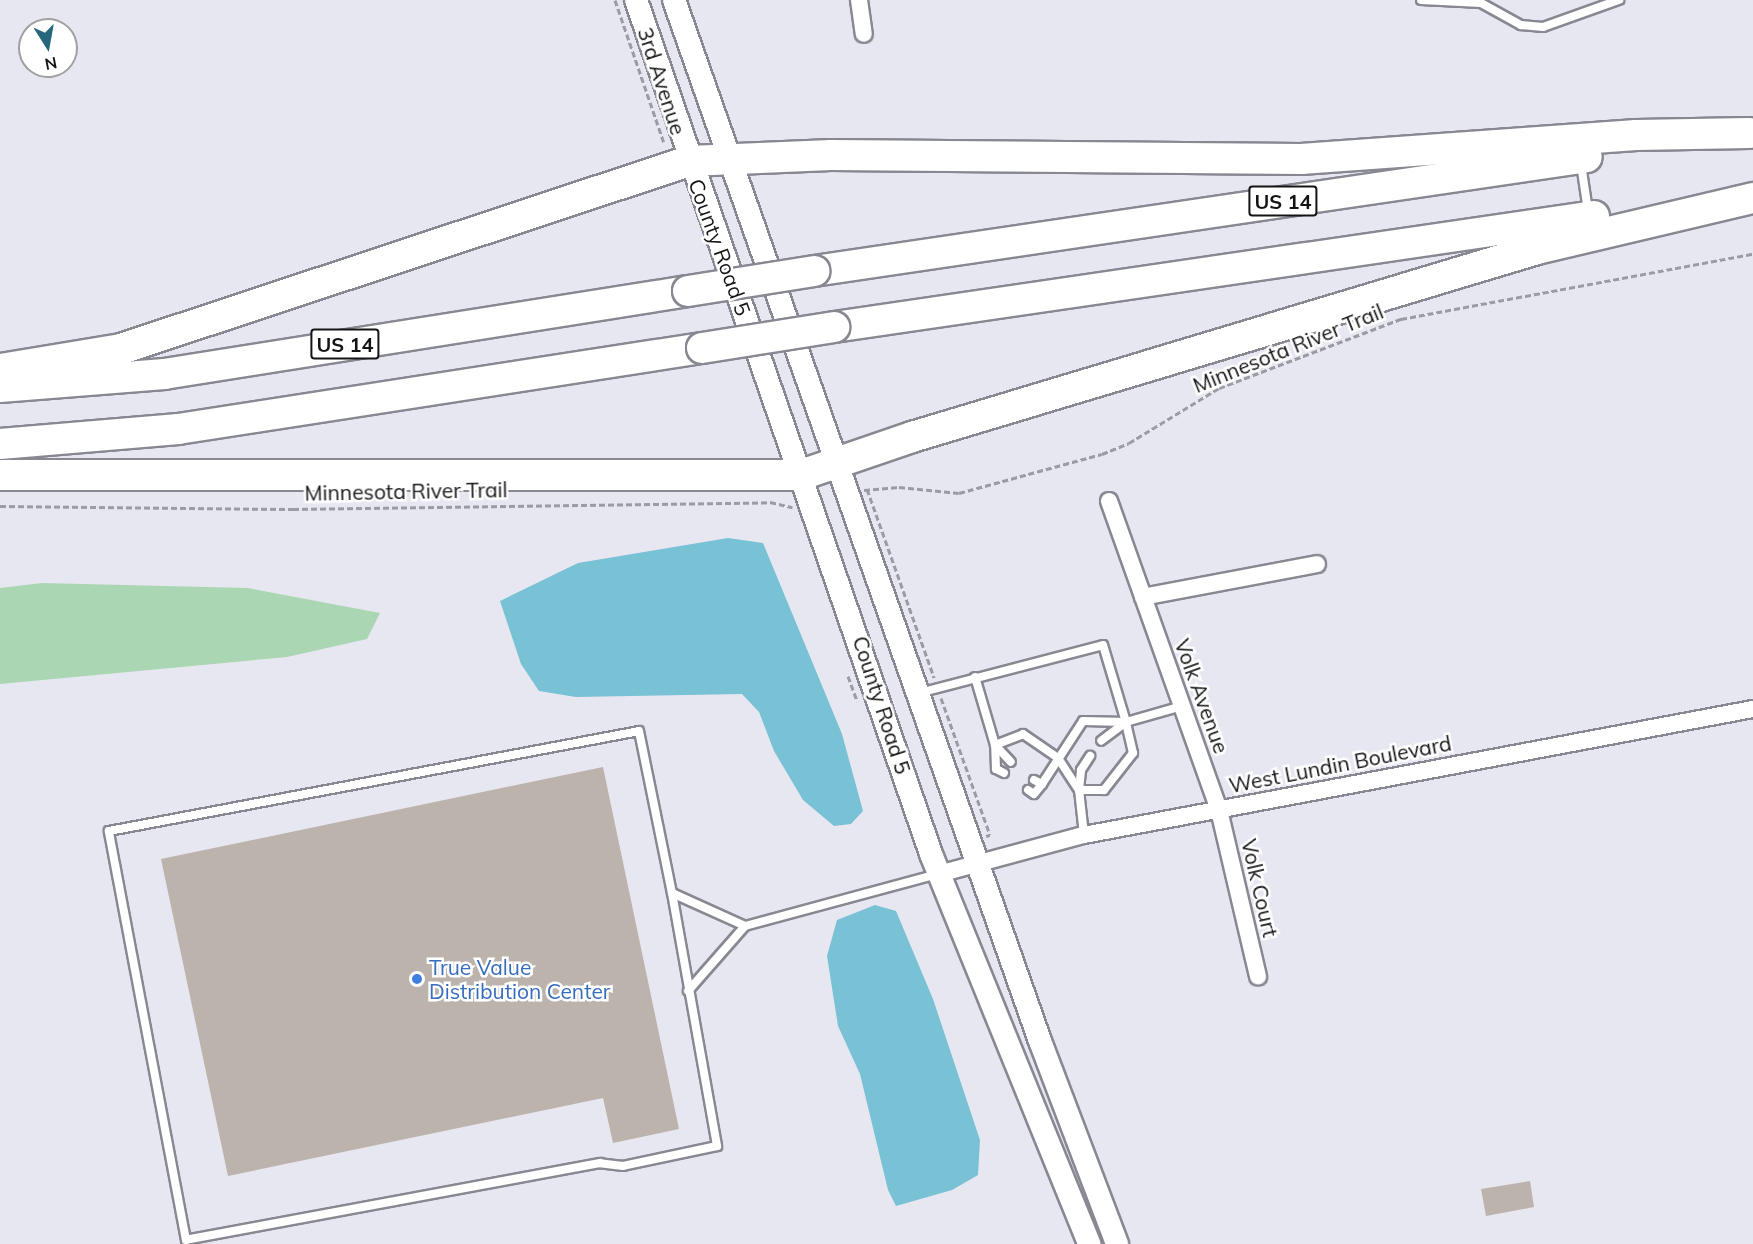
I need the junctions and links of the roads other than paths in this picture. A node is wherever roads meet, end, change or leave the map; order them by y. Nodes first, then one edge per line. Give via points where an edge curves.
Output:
1 (636, 0) edge
2 (674, 0) edge
3 (859, 0) edge
4 (1421, 0) edge
5 (1619, 0) edge
6 (864, 34) dead end
7 (1751, 133) edge
8 (730, 158) junction
9 (1581, 158) junction
10 (689, 161) junction
11 (1753, 191) edge
12 (1753, 198) edge
13 (1589, 217) junction
14 (0, 369) edge
15 (0, 387) edge
16 (0, 444) edge
17 (837, 464) junction
18 (0, 475) edge
19 (801, 475) junction
20 (1110, 501) dead end
21 (1317, 564) dead end
22 (1143, 597) junction
23 (975, 677) junction
24 (919, 693) junction
25 (1182, 706) junction
26 (1753, 709) edge
27 (1126, 722) junction
28 (1101, 741) dead end
29 (995, 745) junction
30 (1090, 756) dead end
31 (1058, 758) junction
32 (1011, 762) dead end
33 (1004, 773) dead end
34 (1028, 790) dead end
35 (1079, 790) junction
36 (1219, 810) junction
37 (1084, 835) junction
38 (977, 862) junction
39 (939, 874) junction
40 (672, 893) junction
41 (745, 926) junction
42 (1258, 976) dead end
43 (688, 992) junction
44 (1089, 1244) edge
45 (1116, 1244) edge

1 - 10 street, 3rd Avenue
2 - 8 street, 3rd Avenue
3 - 6 street
4 - 5 lane via 1481,3 1521,25 1543,27
7 - 8 highway via 1636,135 1301,159
7 - 9 highway, US 14
8 - 10 highway
8 - 17 street, County Road 5
9 - 13 lane
9 - 15 highway, US 14, bridge via 814,271 164,374
10 - 14 highway via 121,350
10 - 19 street, County Road 5
11 - 13 highway
12 - 17 highway via 1537,249 912,437
13 - 16 highway, bridge via 834,327 178,429
17 - 19 highway
17 - 24 street, County Road 5
18 - 19 highway
19 - 39 street, County Road 5
20 - 22 street, Volk Avenue
21 - 22 street
22 - 25 street, Volk Avenue
23 - 24 lane
23 - 27 lane via 1103,645
23 - 29 lane
24 - 38 street, County Road 5
25 - 27 lane
25 - 36 street, Volk Avenue
26 - 36 street, West Lundin Boulevard
27 - 28 lane
27 - 31 lane via 1083,721
27 - 35 lane via 1133,753 1104,790
29 - 31 lane via 1023,734
29 - 32 lane
29 - 33 lane via 996,769
30 - 35 lane via 1081,770
31 - 34 lane via 1038,782 1034,794
31 - 35 lane
35 - 37 lane
36 - 37 street, West Lundin Boulevard
36 - 42 street, Volk Court
37 - 38 street, West Lundin Boulevard
38 - 39 street, West Lundin Boulevard
38 - 45 street, County Road 5
39 - 41 lane
39 - 44 street, County Road 5
40 - 41 lane
40 - 43 lane
40 - 43 lane via 639,731 109,831 186,1240 600,1163 623,1166 717,1146
41 - 43 lane

